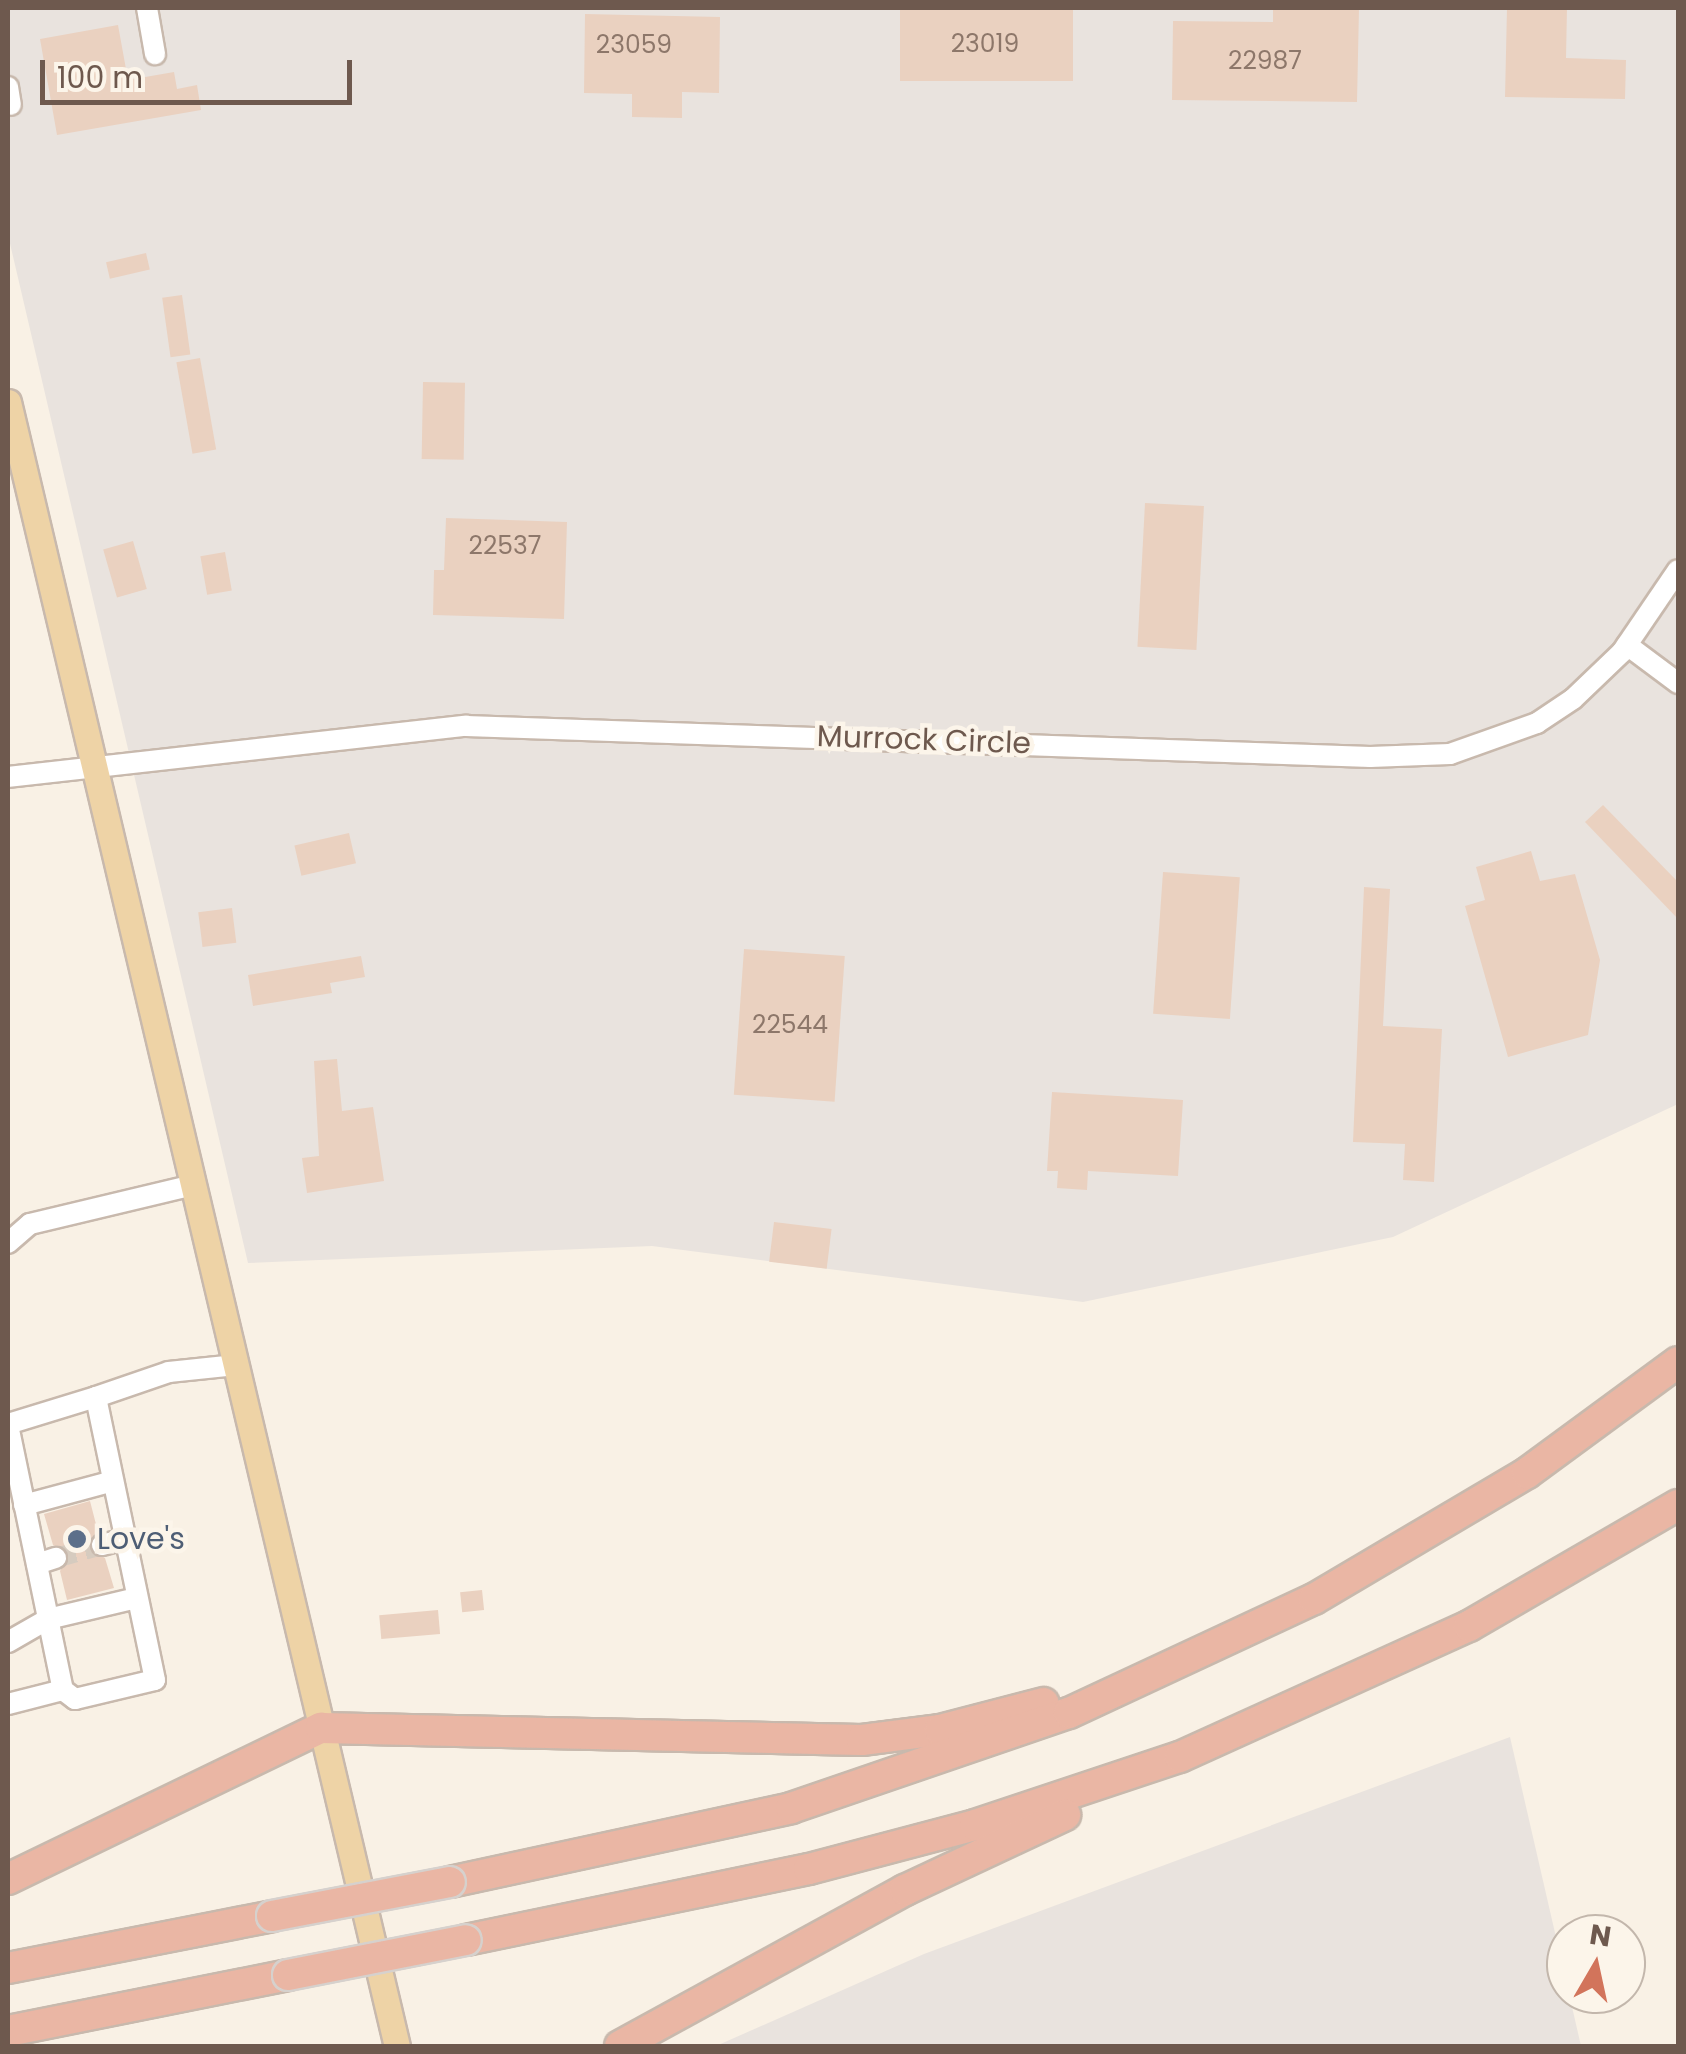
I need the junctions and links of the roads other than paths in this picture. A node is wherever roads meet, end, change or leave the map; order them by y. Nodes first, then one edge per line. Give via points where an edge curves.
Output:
1 (146, 8) edge
2 (155, 54) dead end
3 (8, 402) edge
4 (1678, 570) edge
5 (1626, 645) junction
6 (1678, 683) edge
7 (96, 768) junction
8 (8, 777) edge
9 (194, 1185) junction
10 (8, 1243) edge
11 (1678, 1362) edge
12 (236, 1364) junction
13 (96, 1398) junction
14 (8, 1425) edge
15 (113, 1481) junction
16 (24, 1505) junction
17 (1678, 1505) edge
18 (125, 1538) junction
19 (102, 1546) tunnel mouth
20 (137, 1598) junction
21 (48, 1619) junction
22 (8, 1642) edge
23 (1191, 1660) junction
24 (63, 1690) junction
25 (8, 1704) edge
26 (322, 1728) junction
27 (1180, 1757) junction
28 (8, 1879) edge
29 (8, 1968) edge
30 (8, 2031) edge
31 (397, 2046) edge
32 (620, 2046) edge

1 - 2 street
3 - 7 main road
4 - 5 street, Murrock Circle
5 - 6 street
5 - 7 street, Murrock Circle via 1573,699 1537,723 1450,754 1370,757 466,726
7 - 8 street, Murrock Circle
7 - 9 main road
9 - 10 street via 30,1224
9 - 12 main road
11 - 23 highway via 1527,1473 1314,1599
12 - 13 street via 170,1372
12 - 26 main road
13 - 14 street
13 - 15 street
14 - 16 street
15 - 16 street
15 - 18 street
16 - 21 street via 46,1561
17 - 27 highway via 1470,1626
18 - 19 street
18 - 20 street
20 - 21 street
20 - 24 street via 154,1680 76,1699
21 - 22 street
21 - 24 street
23 - 26 highway via 1018,1712 862,1740
23 - 29 highway, bridge via 957,1756 791,1808
24 - 25 street
26 - 28 highway
26 - 31 main road
27 - 30 highway, bridge via 975,1825 808,1869
27 - 32 highway via 1113,1798 999,1842

